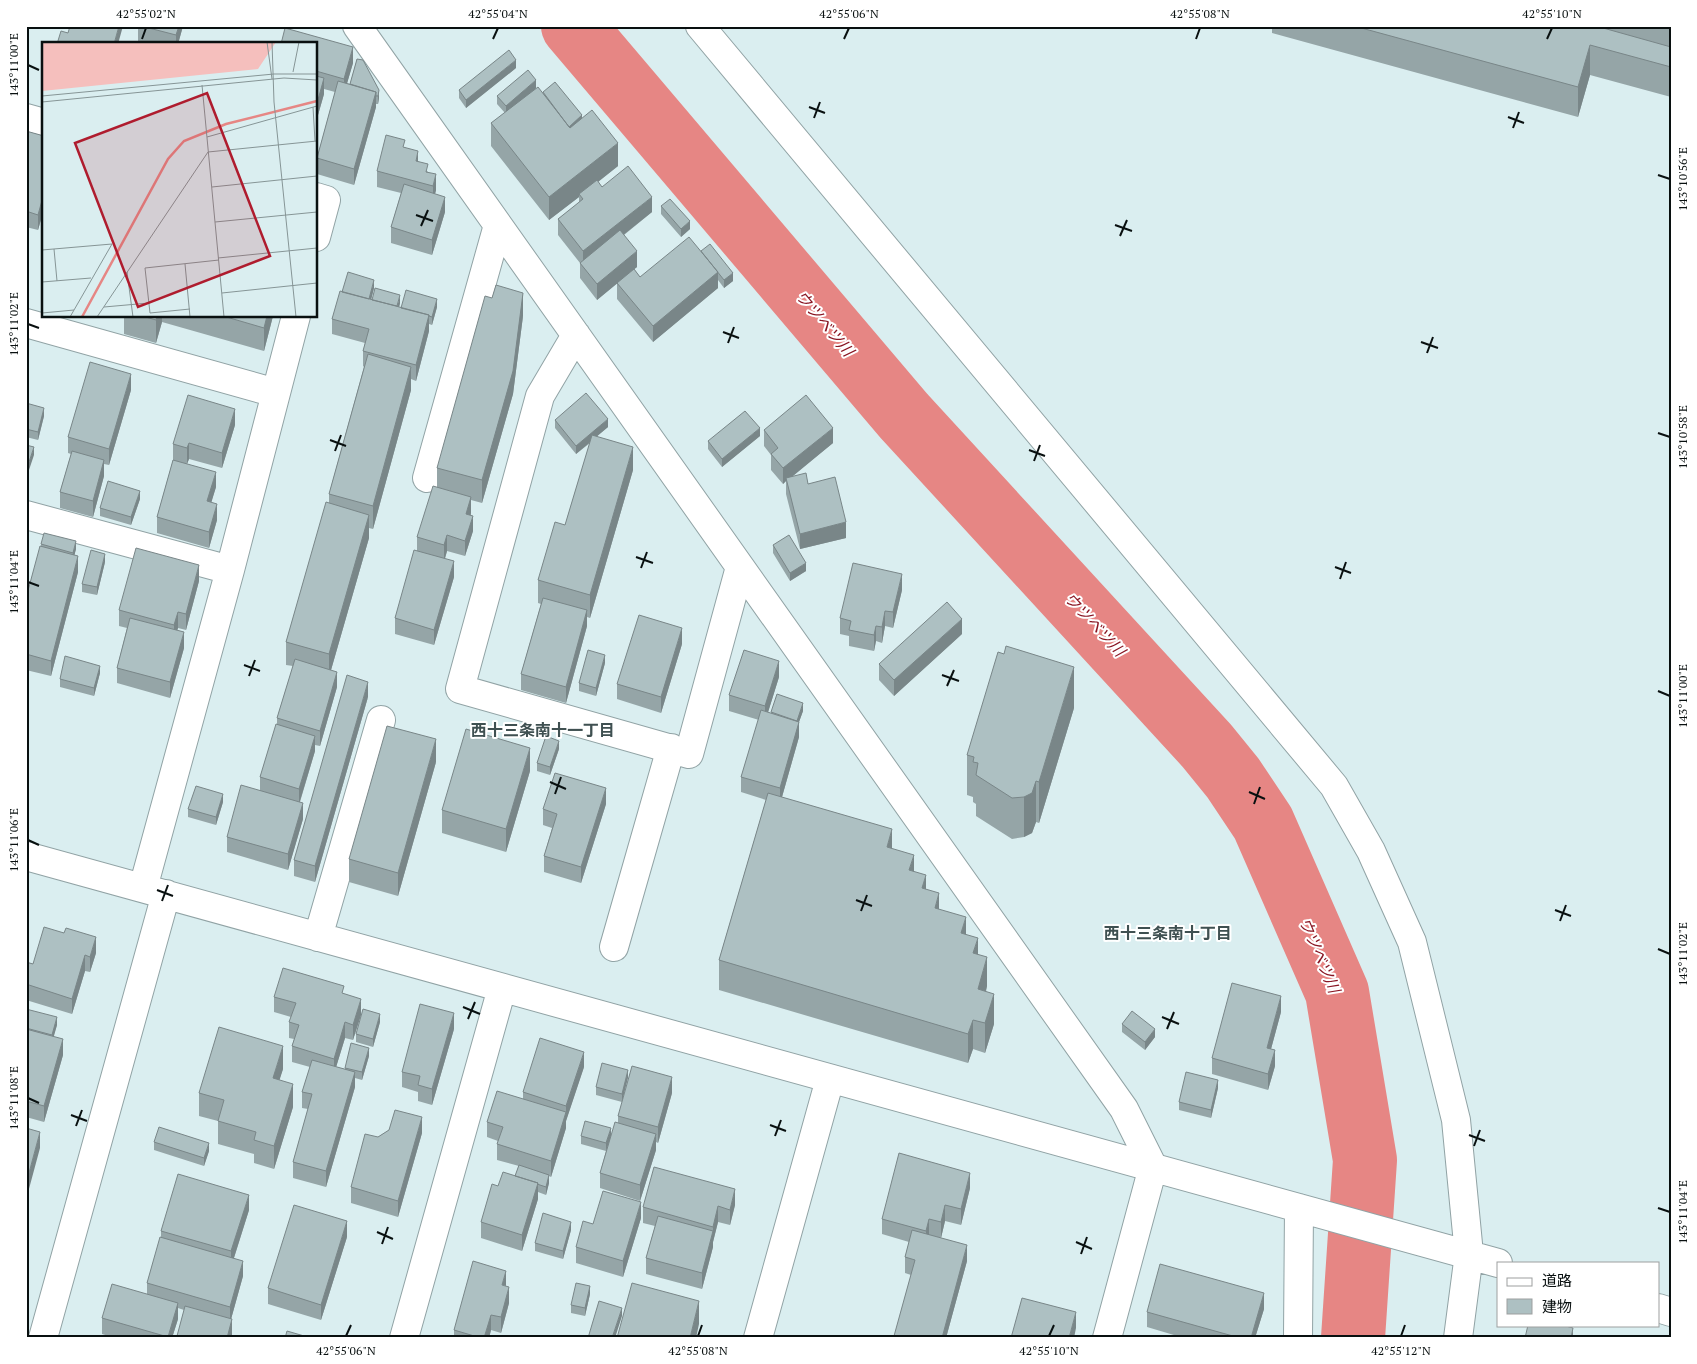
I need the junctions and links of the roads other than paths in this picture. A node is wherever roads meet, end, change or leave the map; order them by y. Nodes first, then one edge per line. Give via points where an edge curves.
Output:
1 (357, 26) edge
2 (700, 26) edge
3 (26, 118) edge
4 (42, 122) edge
5 (318, 198) edge
6 (498, 225) junction
7 (318, 230) edge
8 (295, 318) edge
9 (26, 323) edge
10 (576, 335) junction
11 (276, 393) junction
12 (427, 478) dead end
13 (26, 516) edge
14 (740, 567) junction
15 (230, 570) junction
16 (381, 720) dead end
17 (671, 748) junction
18 (26, 856) edge
19 (154, 891) junction
20 (318, 936) junction
21 (614, 947) dead end
22 (502, 988) junction
23 (830, 1079) junction
24 (1153, 1168) junction
25 (1299, 1208) junction
26 (1469, 1254) junction
27 (1497, 1263) edge
28 (43, 1338) edge
29 (404, 1338) edge
30 (758, 1338) edge
31 (1107, 1338) edge
32 (1298, 1338) edge
33 (1458, 1338) edge

1 - 6 street
2 - 26 street via 1334,786 1371,851 1412,942 1456,1120
3 - 4 street
5 - 7 street via 326,200
6 - 10 street
6 - 12 street
8 - 11 street
9 - 11 street
10 - 14 street
10 - 17 street via 540,396 460,689
11 - 15 street
13 - 15 street
14 - 17 street via 689,754
14 - 24 street via 1124,1109
15 - 19 street
16 - 20 street
17 - 21 street
18 - 19 street
19 - 20 street
19 - 28 street
20 - 22 street
22 - 23 street
22 - 29 street
23 - 24 street
23 - 30 street
24 - 25 street
24 - 31 street
25 - 26 street
25 - 32 street
26 - 27 street
26 - 33 street

